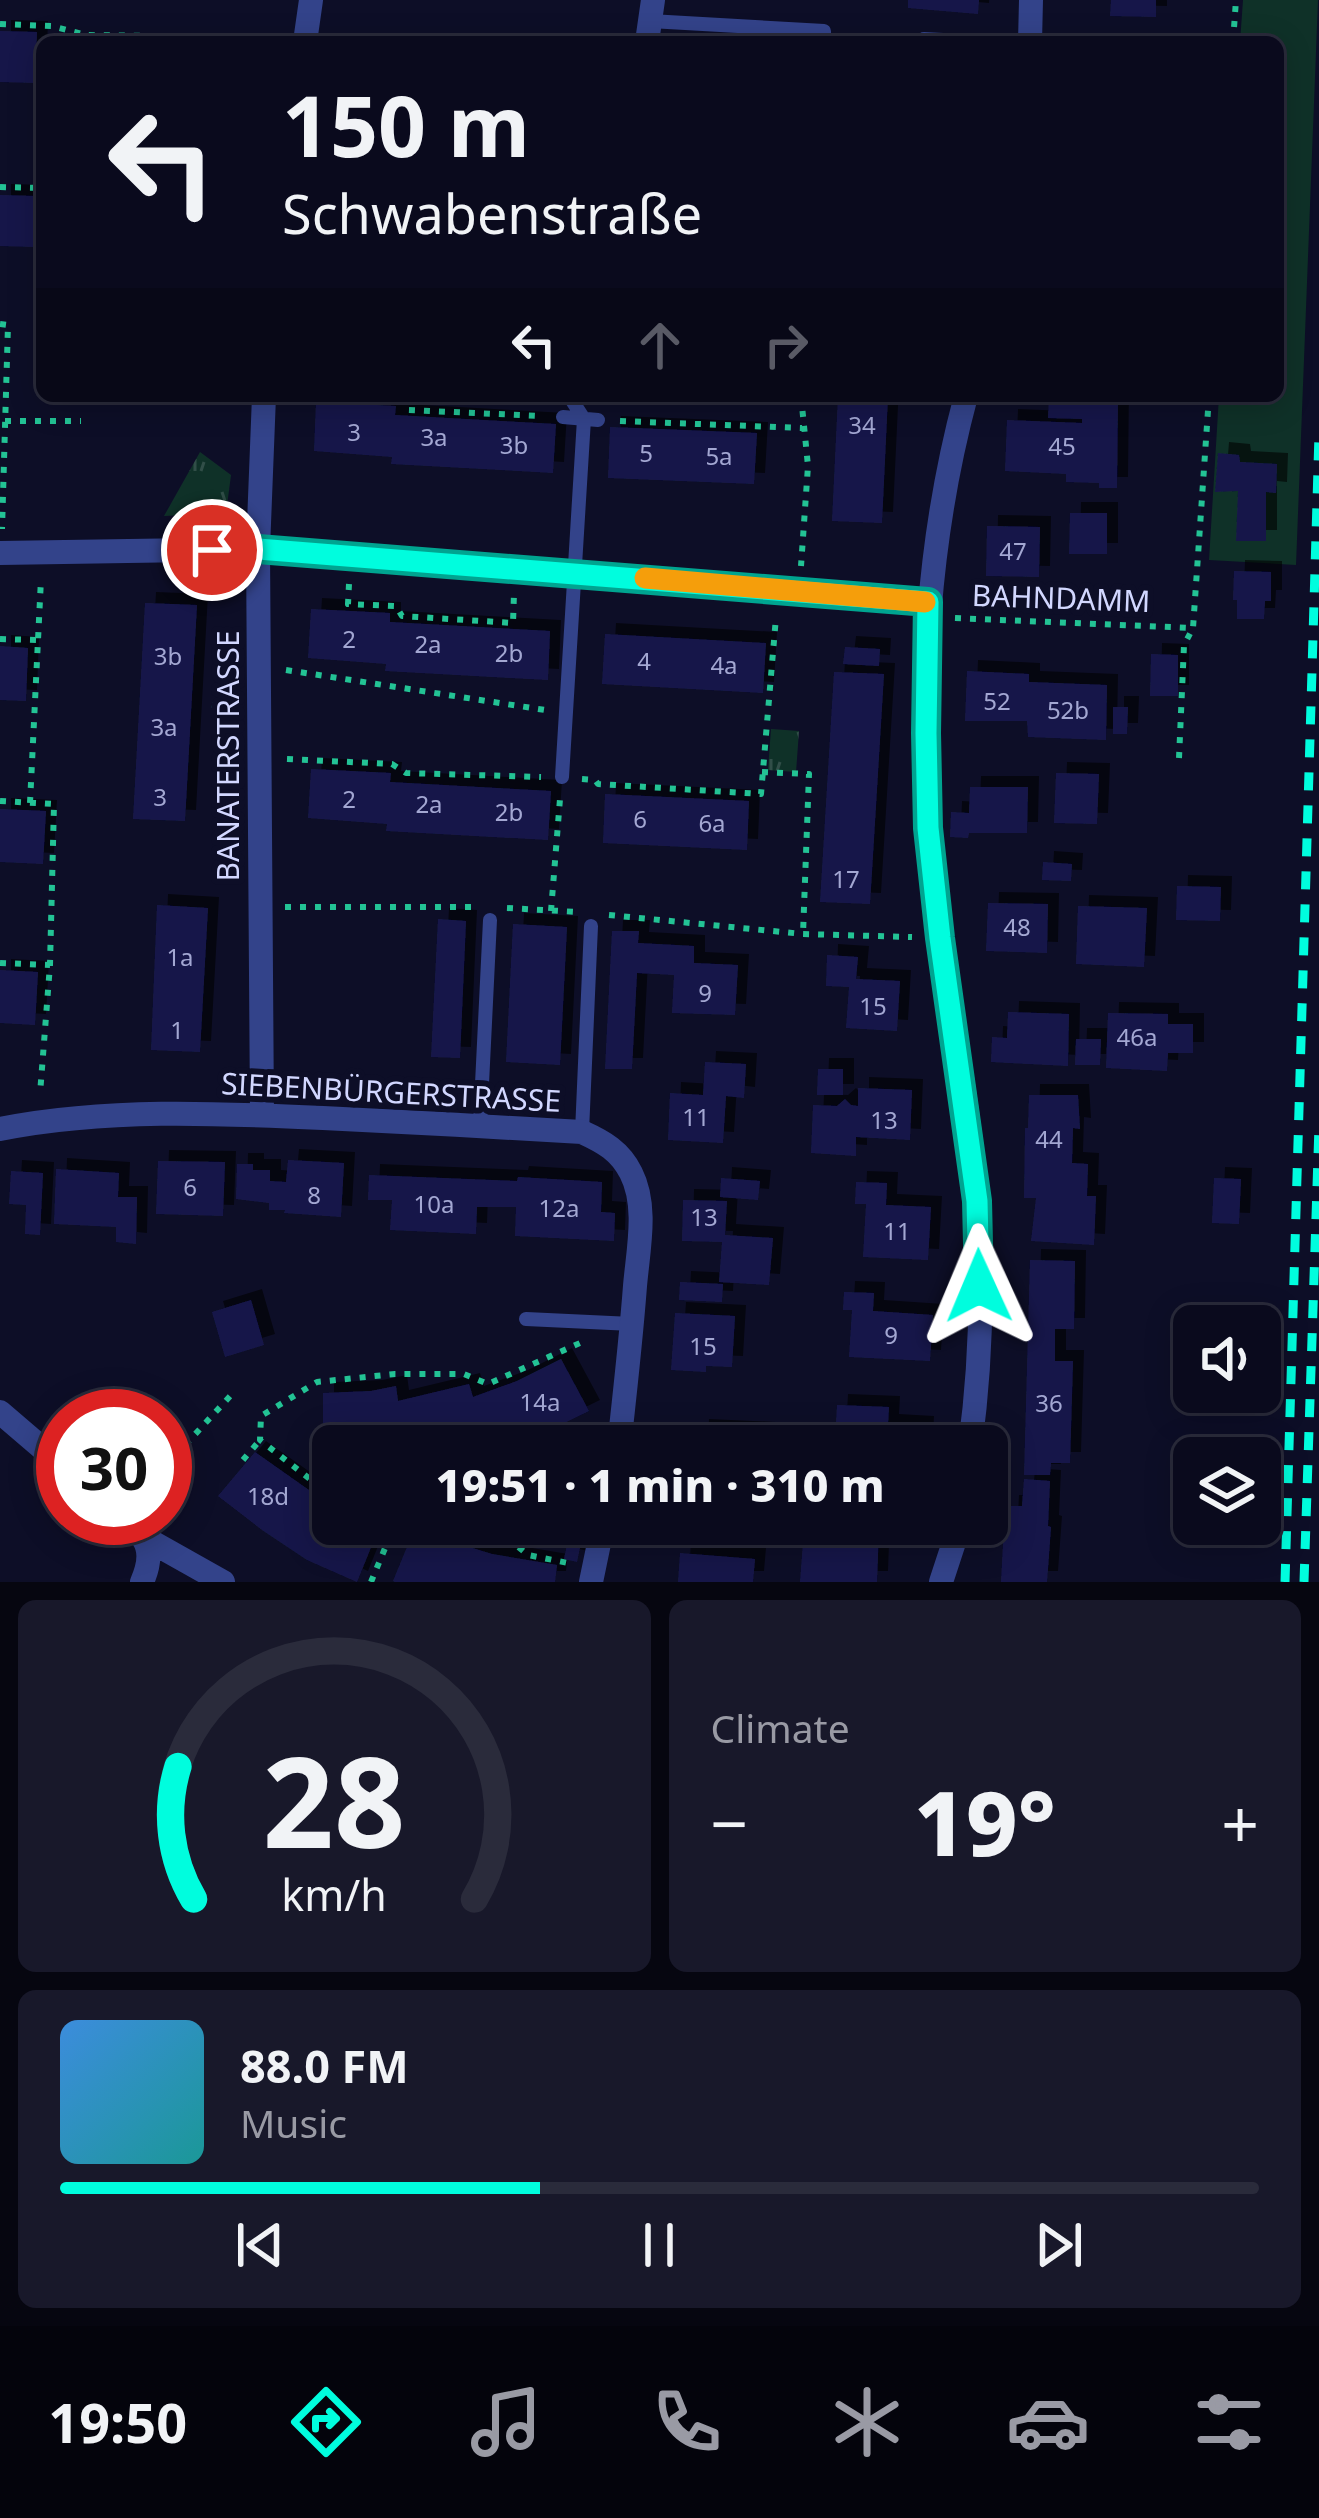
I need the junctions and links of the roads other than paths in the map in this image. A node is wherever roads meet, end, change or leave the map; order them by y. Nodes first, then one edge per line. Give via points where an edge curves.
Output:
1 (311, 0) edge
2 (1031, 0) edge
3 (650, 21) edge
4 (306, 36) edge
5 (824, 36) edge
6 (1030, 36) edge
7 (264, 402) edge
8 (964, 402) edge
9 (574, 403) dead end
10 (563, 417) road end
11 (591, 420) junction
12 (258, 549) junction
13 (1, 553) edge
14 (574, 572) junction
15 (928, 609) junction
16 (565, 777) road end
17 (490, 920) dead end
18 (591, 926) dead end
19 (262, 1115) junction
20 (479, 1125) junction
21 (0, 1130) edge
22 (582, 1132) junction
23 (526, 1319) dead end
24 (632, 1324) junction
25 (0, 1412) edge
26 (621, 1425) edge
27 (972, 1425) edge
28 (36, 1443) edge
29 (146, 1545) joint
30 (598, 1545) edge
31 (953, 1545) edge
32 (592, 1575) edge
33 (142, 1582) edge
34 (223, 1582) edge
35 (941, 1582) edge

1 - 4 street
2 - 6 street
3 - 5 lane
7 - 12 street, BANATERSTRASSE
8 - 15 street via 947,466
9 - 11 lane
10 - 11 lane
11 - 14 lane
12 - 13 street
12 - 14 street
12 - 19 street, BANATERSTRASSE
14 - 15 street
14 - 16 lane
15 - 27 street via 928,828 977,1201
17 - 20 lane
18 - 22 lane
19 - 20 street, SIEBENBÜRGERSTRASSE
19 - 21 street, SIEBENBÜRGERSTRASSE via 124,1114
20 - 22 street, SIEBENBÜRGERSTRASSE
22 - 24 street, SIEBENBÜRGERSTRASSE via 620,1155 634,1178 640,1211
23 - 24 lane
24 - 26 street, SIEBENBÜRGERSTRASSE
25 - 28 street
29 - 33 street
29 - 34 street
30 - 32 street
31 - 35 street

